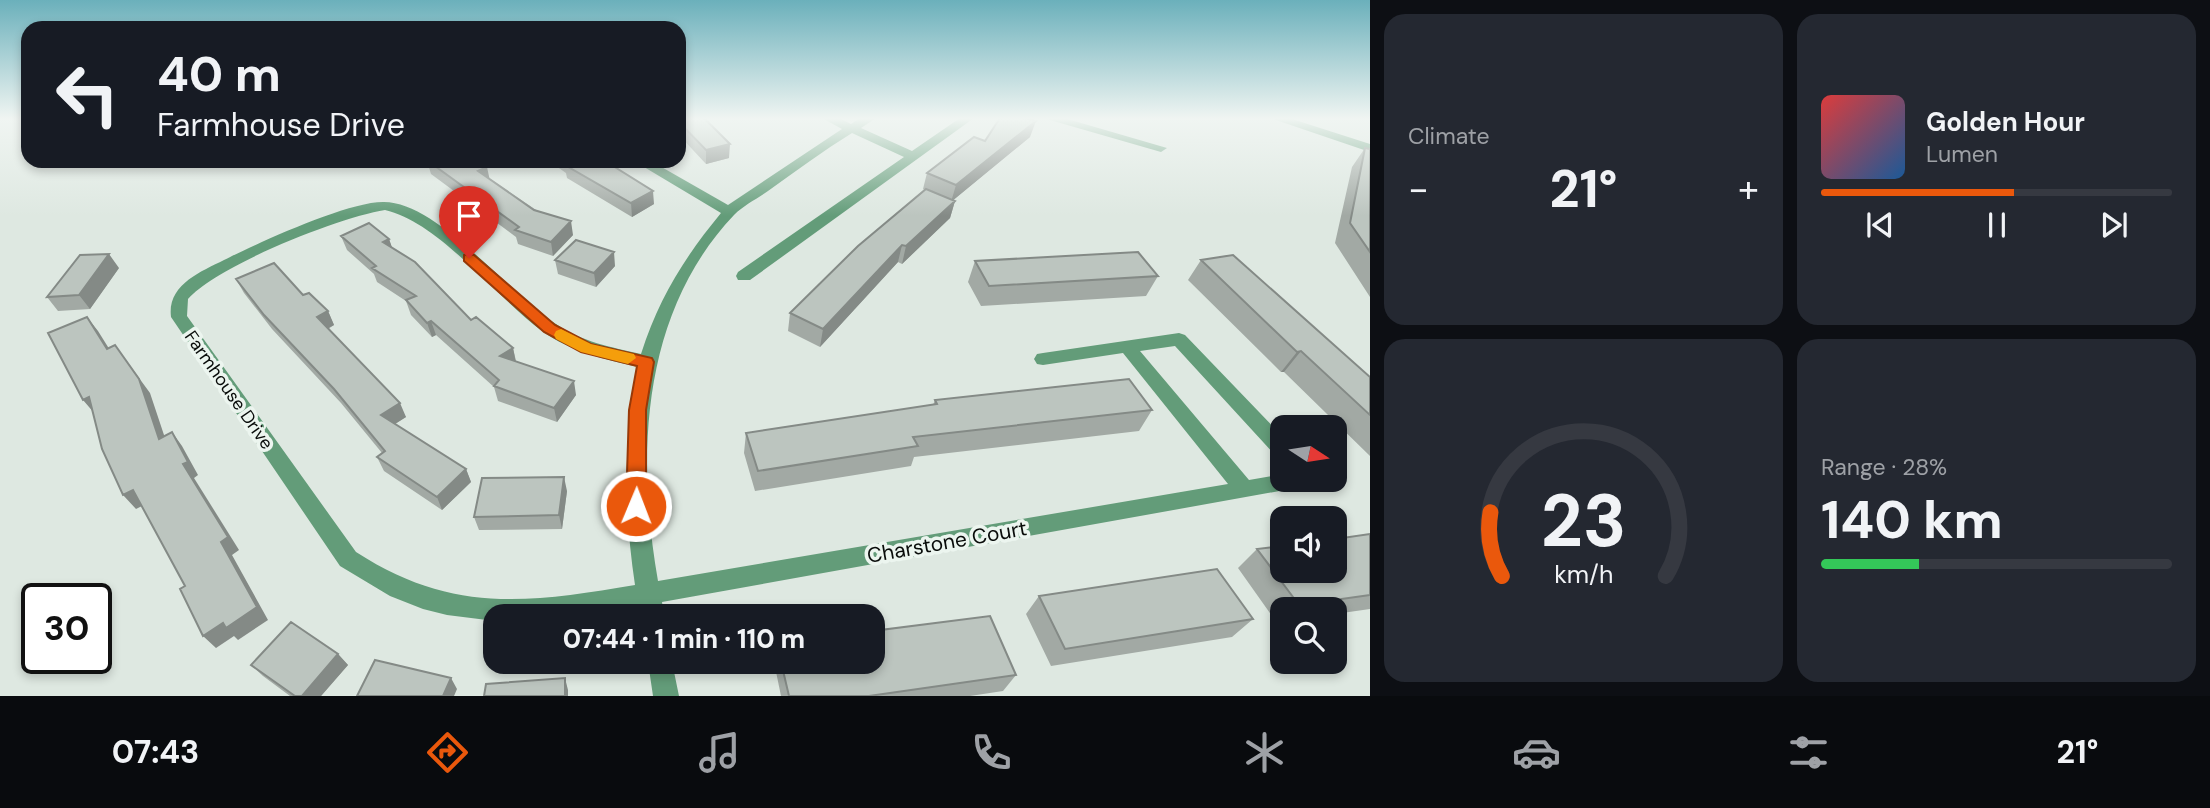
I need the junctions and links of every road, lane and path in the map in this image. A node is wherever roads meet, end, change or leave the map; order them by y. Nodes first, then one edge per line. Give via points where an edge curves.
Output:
1 (816, 150) edge
2 (899, 150) edge
3 (920, 150) edge
4 (912, 156) junction
5 (653, 168) edge
6 (730, 212) junction
7 (744, 276) dead end
8 (1127, 347) junction
9 (1043, 359) dead end
10 (646, 362) junction
11 (1270, 436) edge
12 (1270, 485) edge
13 (1245, 490) junction
14 (648, 593) junction
15 (650, 604) edge
16 (662, 674) edge
17 (666, 696) edge

1 - 6 street
2 - 4 street
3 - 4 street
4 - 7 street
5 - 6 street
6 - 10 street via 668,299
8 - 9 street
8 - 11 street via 1179,339
8 - 13 street
10 - 14 street via 638,410 636,506
10 - 14 street, Farmhouse Drive via 586,348 549,328 449,241 398,208 358,211 237,261 190,285 178,304 185,327 348,559 377,580 413,597 504,611 556,610
12 - 13 street, Charstone Court
13 - 14 street, Charstone Court
14 - 15 street
16 - 17 street

